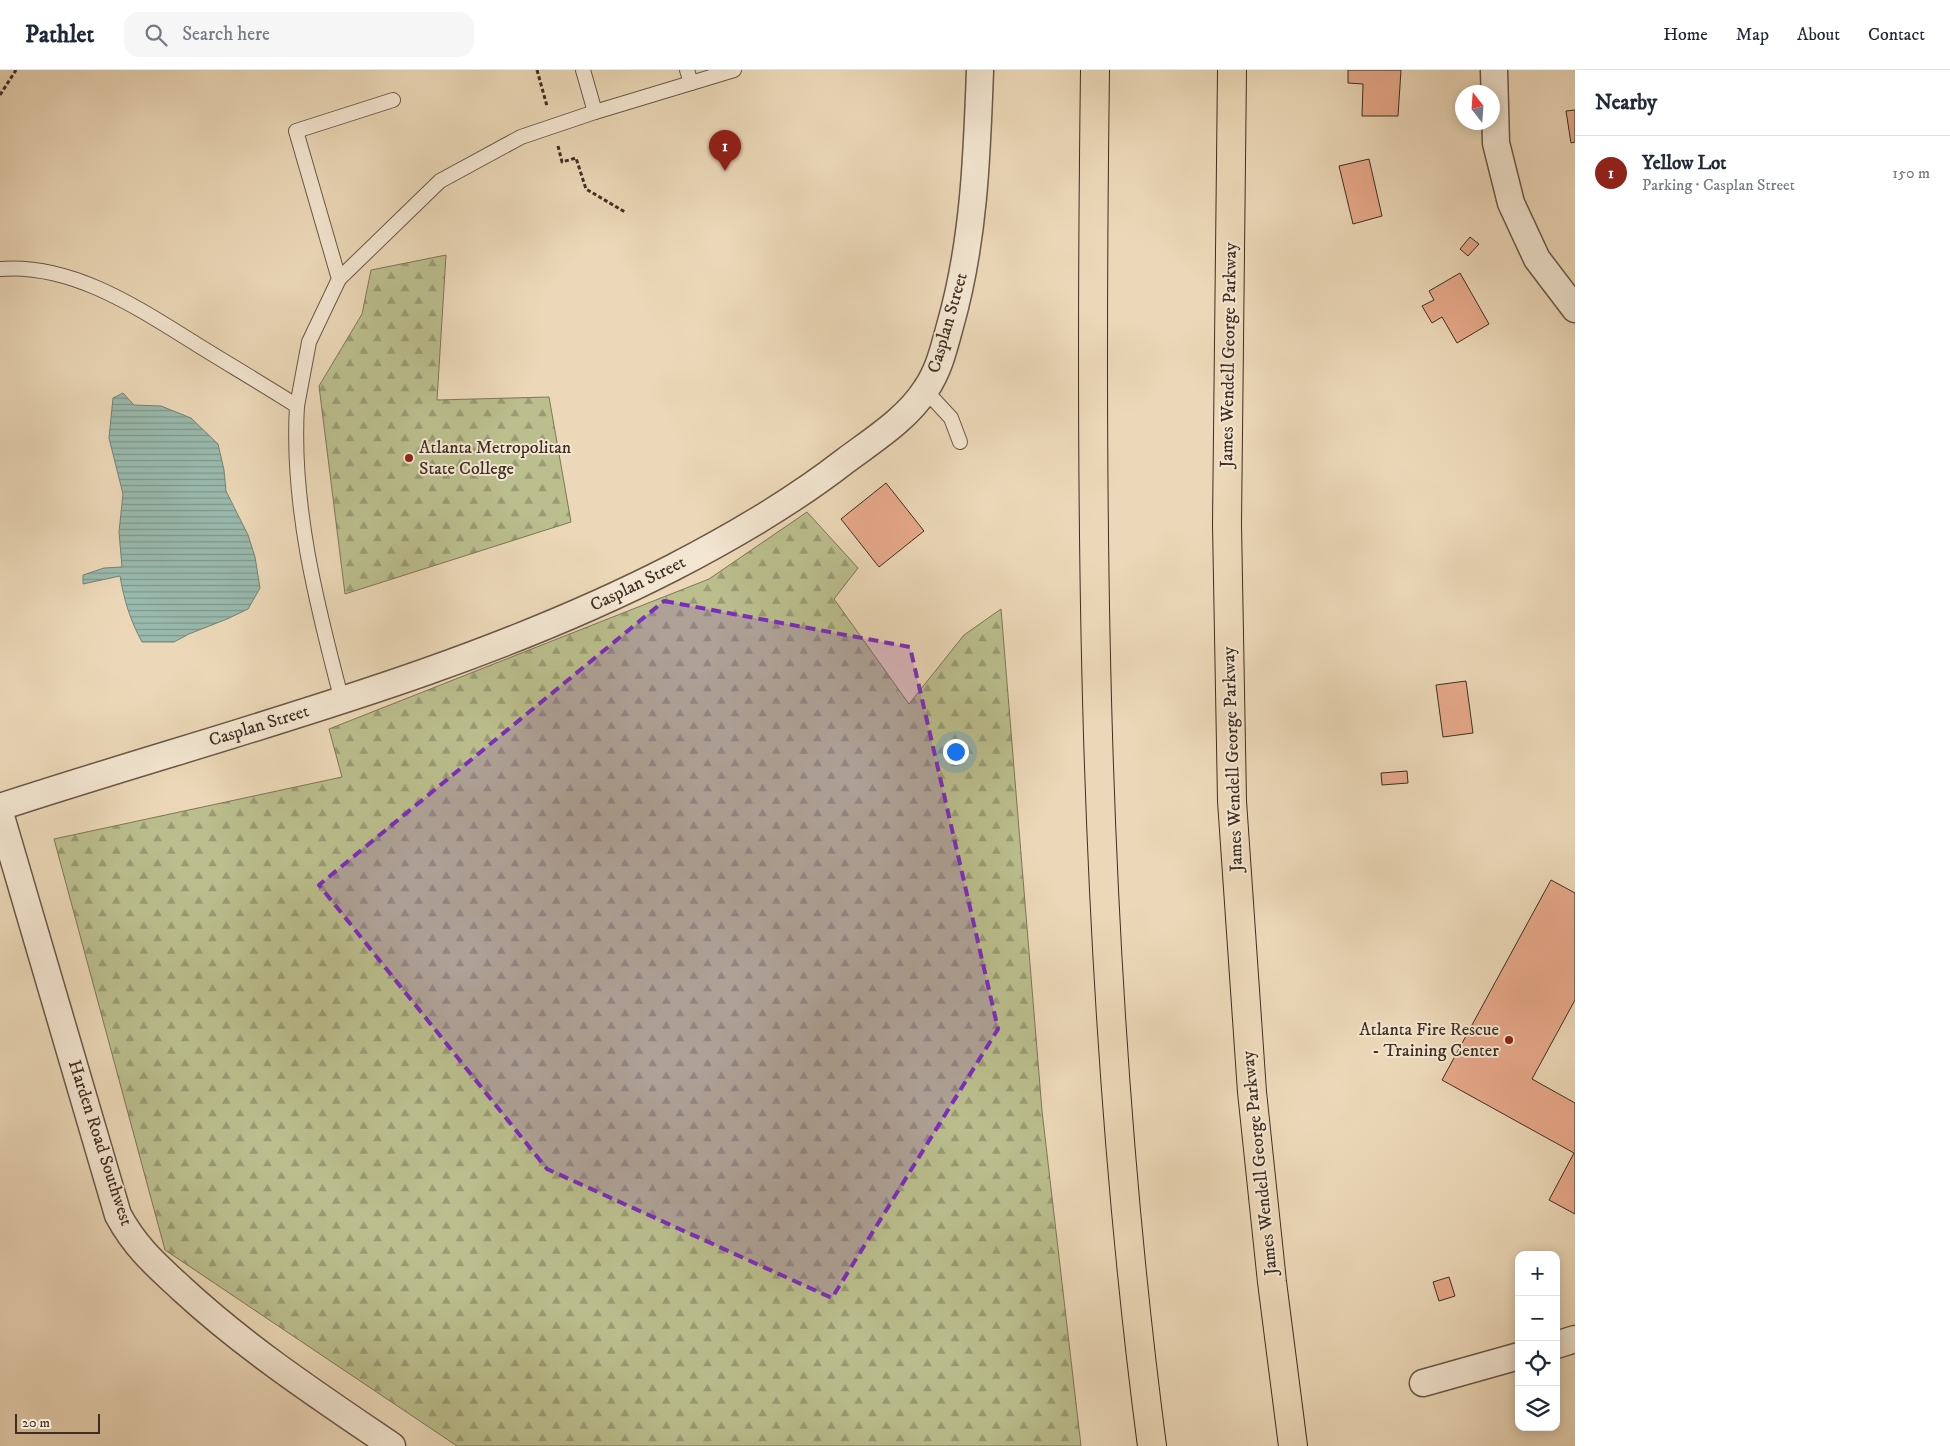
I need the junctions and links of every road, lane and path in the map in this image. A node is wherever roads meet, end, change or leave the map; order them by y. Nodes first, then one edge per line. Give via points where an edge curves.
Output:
1 (16, 70) edge
2 (537, 70) edge
3 (583, 70) edge
4 (734, 70) edge
5 (980, 70) edge
6 (1094, 70) edge
7 (1232, 70) edge
8 (1494, 70) edge
9 (688, 77) edge
10 (0, 94) edge
11 (393, 100) dead end
12 (548, 110) dead end
13 (595, 112) junction
14 (558, 146) dead end
15 (625, 212) dead end
16 (0, 269) edge
17 (339, 279) junction
18 (1575, 309) edge
19 (926, 391) junction
20 (297, 406) junction
21 (960, 442) dead end
22 (342, 701) junction
23 (0, 807) edge
24 (0, 813) edge
25 (1272, 1282) junction
26 (1575, 1339) edge
27 (1560, 1344) edge
28 (1515, 1357) edge
29 (1423, 1384) dead end
30 (392, 1446) edge
31 (1152, 1446) edge
32 (1293, 1446) edge
33 (1306, 1446) edge

1 - 10 path
2 - 12 path
3 - 13 lane
4 - 9 lane
5 - 19 street, Casplan Street via 974,198 966,260 943,352
6 - 31 highway via 1094,635 1098,799 1115,1092
7 - 25 highway, James Wendell George Parkway via 1228,504 1232,801 1252,1092
8 - 18 street via 1496,143 1511,203 1537,259
9 - 13 lane
11 - 17 lane via 296,131
13 - 17 lane via 521,137 440,181
14 - 15 path via 562,162 576,158 586,189
16 - 20 lane via 45,272 83,282 139,308
17 - 20 lane via 309,342
19 - 21 lane via 951,418
19 - 22 street, Casplan Street via 903,416 827,475 716,545 551,624 448,665
20 - 22 lane via 298,494 326,639
22 - 23 street, Casplan Street
24 - 30 street, Harden Road Southwest via 118,1215 131,1238 210,1315 276,1367
25 - 32 highway, James Wendell George Parkway
25 - 33 highway
26 - 27 street
28 - 29 street

